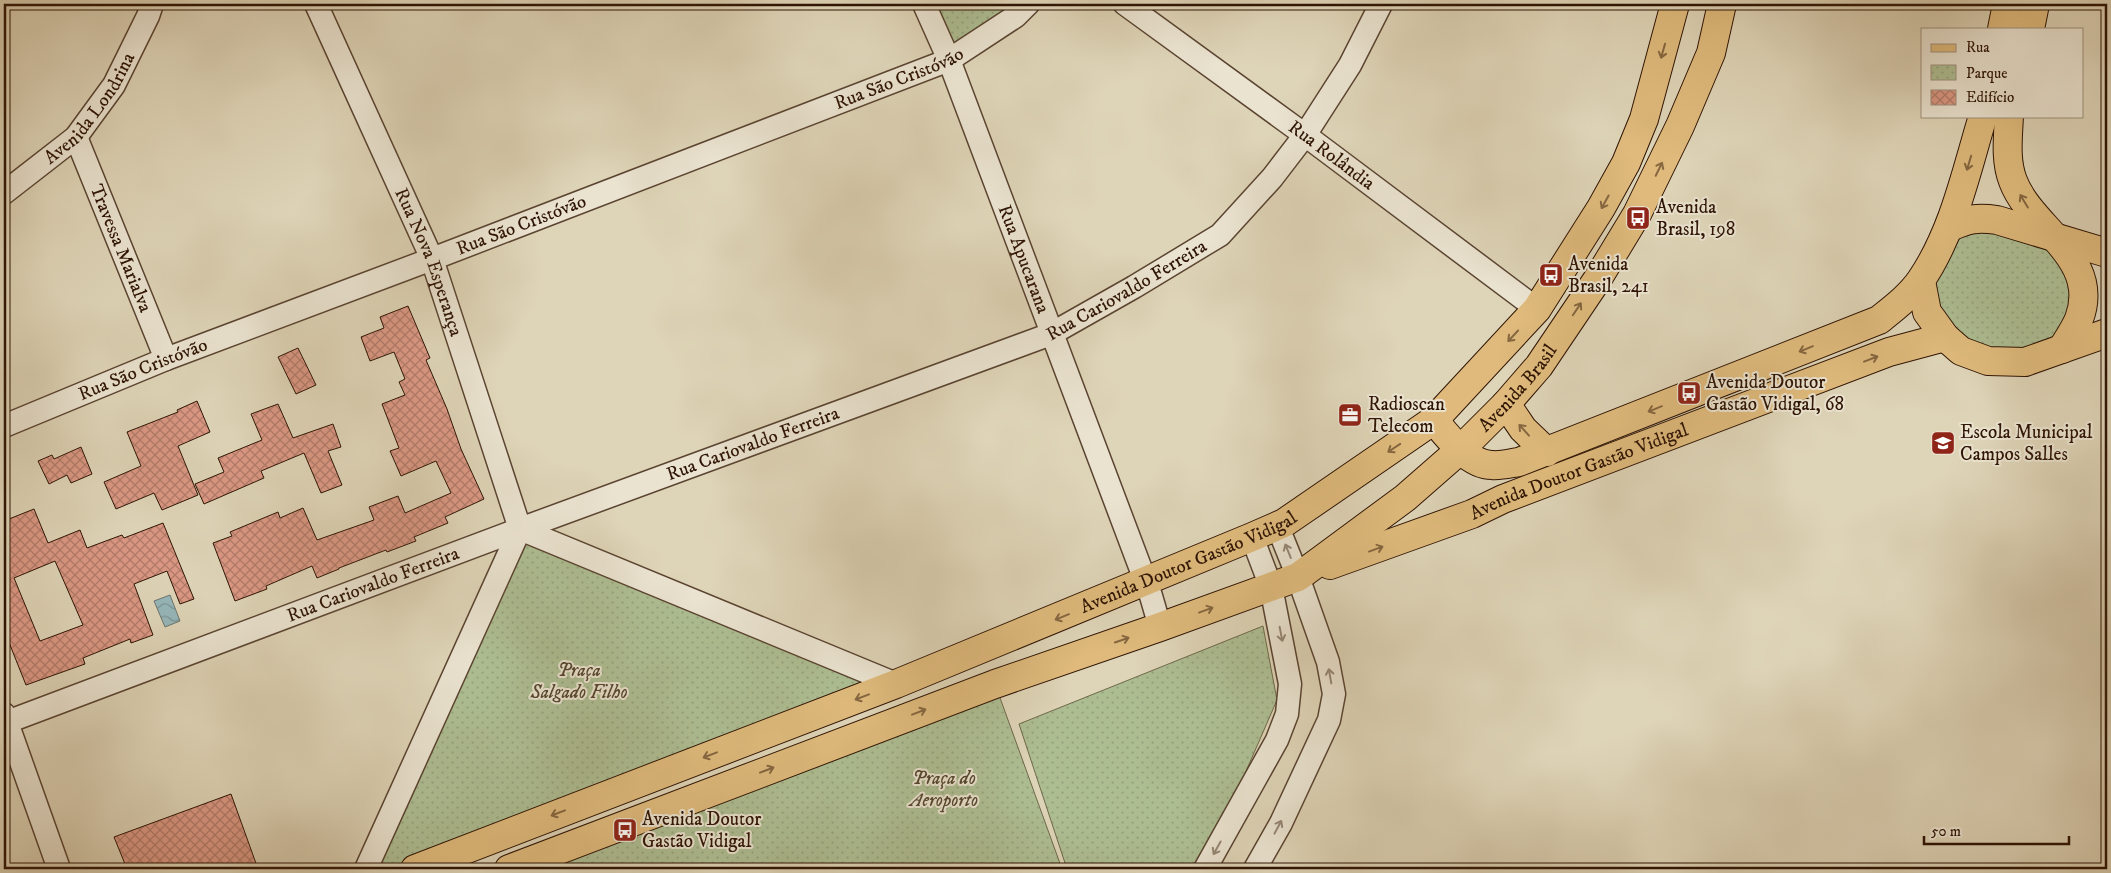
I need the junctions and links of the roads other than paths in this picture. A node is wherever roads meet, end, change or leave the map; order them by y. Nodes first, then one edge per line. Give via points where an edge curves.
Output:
1 (152, 4) edge
2 (316, 4) edge
3 (924, 4) edge
4 (1028, 4) edge
5 (1125, 4) edge
6 (1382, 4) edge
7 (1675, 4) edge
8 (1722, 4) edge
9 (2007, 4) edge
10 (2035, 4) edge
11 (2002, 28) edge
12 (2030, 28) edge
13 (949, 60) junction
14 (1982, 118) edge
15 (2009, 118) edge
16 (1305, 135) junction
17 (76, 137) junction
18 (4, 193) edge
19 (1950, 227) junction
20 (2056, 237) junction
21 (2107, 253) edge
22 (432, 260) junction
23 (1921, 281) junction
24 (1538, 309) junction
25 (2107, 333) edge
26 (1051, 334) junction
27 (1945, 337) junction
28 (2062, 349) junction
29 (166, 359) junction
30 (1506, 404) junction
31 (1434, 420) junction
32 (4, 426) edge
33 (1462, 449) junction
34 (1547, 452) junction
35 (1492, 466) junction
36 (1503, 499) junction
37 (1277, 525) junction
38 (520, 529) junction
39 (1252, 537) junction
40 (1298, 577) junction
41 (1145, 583) junction
42 (1272, 586) junction
43 (1160, 627) junction
44 (896, 684) junction
45 (5, 718) edge
46 (59, 869) edge
47 (366, 869) edge
48 (415, 869) edge
49 (510, 869) edge
50 (1205, 869) edge
51 (1255, 869) edge

1 - 17 street, Avenida Londrina via 114,85
2 - 22 street, Rua Nova Esperança
3 - 13 street, Rua Apucarana
4 - 13 street, Rua São Cristóvão via 1016,16
5 - 16 street, Rua Rolândia
6 - 16 street, Rua Cariovaldo Ferreira via 1350,65
7 -> 24 main road, Avenida Brasil via 1644,118 1626,163
30 -> 8 main road, Avenida Brasil via 1538,366 1597,280 1637,214 1711,54
9 - 11 main road
10 - 12 main road
13 - 22 street, Rua São Cristóvão
13 - 26 street, Rua Apucarana
14 -> 19 main road
20 -> 15 main road via 2027,207 2012,180 2007,145
16 - 24 street, Rua Rolândia
16 - 26 street, Rua Cariovaldo Ferreira via 1272,178 1220,234
17 - 18 street, Avenida Londrina
17 - 29 street, Travessa Marialva
19 - 20 main road via 1981,217
19 - 23 main road
20 - 21 main road
20 - 28 main road via 2077,266 2084,291 2080,318
22 - 29 street, Rua São Cristóvão
22 - 38 street, Rua Nova Esperança
23 - 27 main road via 1927,312
23 -> 34 main road, Avenida Doutor Gastão Vidigal via 1879,320
24 -> 31 main road, Avenida Brasil
25 - 28 main road
26 - 38 street, Rua Cariovaldo Ferreira
26 - 41 street, Rua Apucarana
27 - 28 main road via 1961,351 1988,361 2025,362
36 -> 27 main road, Avenida Doutor Gastão Vidigal via 1889,352
29 - 32 street, Rua São Cristóvão
30 - 33 main road, Avenida Brasil
34 -> 30 main road via 1523,430
31 - 33 main road, Avenida Doutor Gastão Vidigal
31 -> 37 main road, Avenida Doutor Gastão Vidigal
33 - 35 main road, Avenida Doutor Gastão Vidigal via 1478,462
33 - 40 main road, Avenida Brasil via 1405,498
34 - 35 main road, Avenida Doutor Gastão Vidigal via 1520,462
35 - 36 main road
40 -> 36 main road, Avenida Doutor Gastão Vidigal via 1472,514
37 - 39 main road, Avenida Doutor Gastão Vidigal
40 -> 37 street
38 - 44 street
38 - 45 street, Rua Cariovaldo Ferreira
38 - 47 street
39 - 41 main road, Avenida Doutor Gastão Vidigal
39 - 42 street
40 - 42 main road, Avenida Brasil
51 -> 40 street via 1281,823 1329,720 1334,694 1328,662
41 - 43 street, Rua Apucarana
41 -> 44 main road, Avenida Doutor Gastão Vidigal
43 -> 42 main road, Avenida Brasil
42 -> 50 street via 1290,684 1287,714 1277,740
49 -> 43 main road via 994,684
44 -> 48 main road, Avenida Doutor Gastão Vidigal
45 - 46 street

